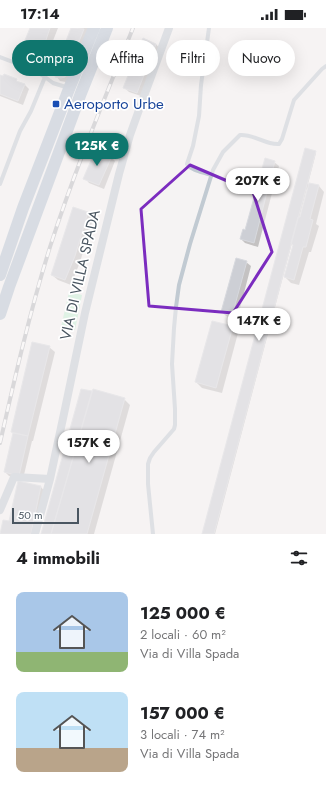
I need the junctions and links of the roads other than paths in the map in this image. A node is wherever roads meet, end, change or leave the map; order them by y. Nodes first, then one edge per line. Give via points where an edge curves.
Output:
1 (94, 28) edge
2 (106, 28) edge
3 (170, 28) edge
4 (209, 28) edge
5 (0, 57) edge
6 (326, 66) edge
7 (45, 77) junction
8 (69, 89) junction
9 (81, 93) junction
10 (211, 175) junction
11 (0, 184) edge
12 (0, 275) edge
13 (0, 314) edge
14 (50, 479) junction
15 (0, 510) edge
16 (35, 534) edge
17 (153, 534) edge

1 - 8 main road
2 - 9 main road
3 - 14 street, VIA DI VILLA SPADA via 134,122 119,174 85,313
4 - 10 lane via 198,116 187,164 193,169
5 - 7 lane
6 - 10 lane via 294,100 279,144 240,135 223,152
7 - 8 lane
7 - 11 lane via 20,131
8 - 9 street
8 - 12 main road
9 - 13 main road
10 - 17 lane via 184,265 176,307 172,364 175,425 148,464
14 - 15 street via 14,477
14 - 16 street, VIA DI VILLA SPADA

